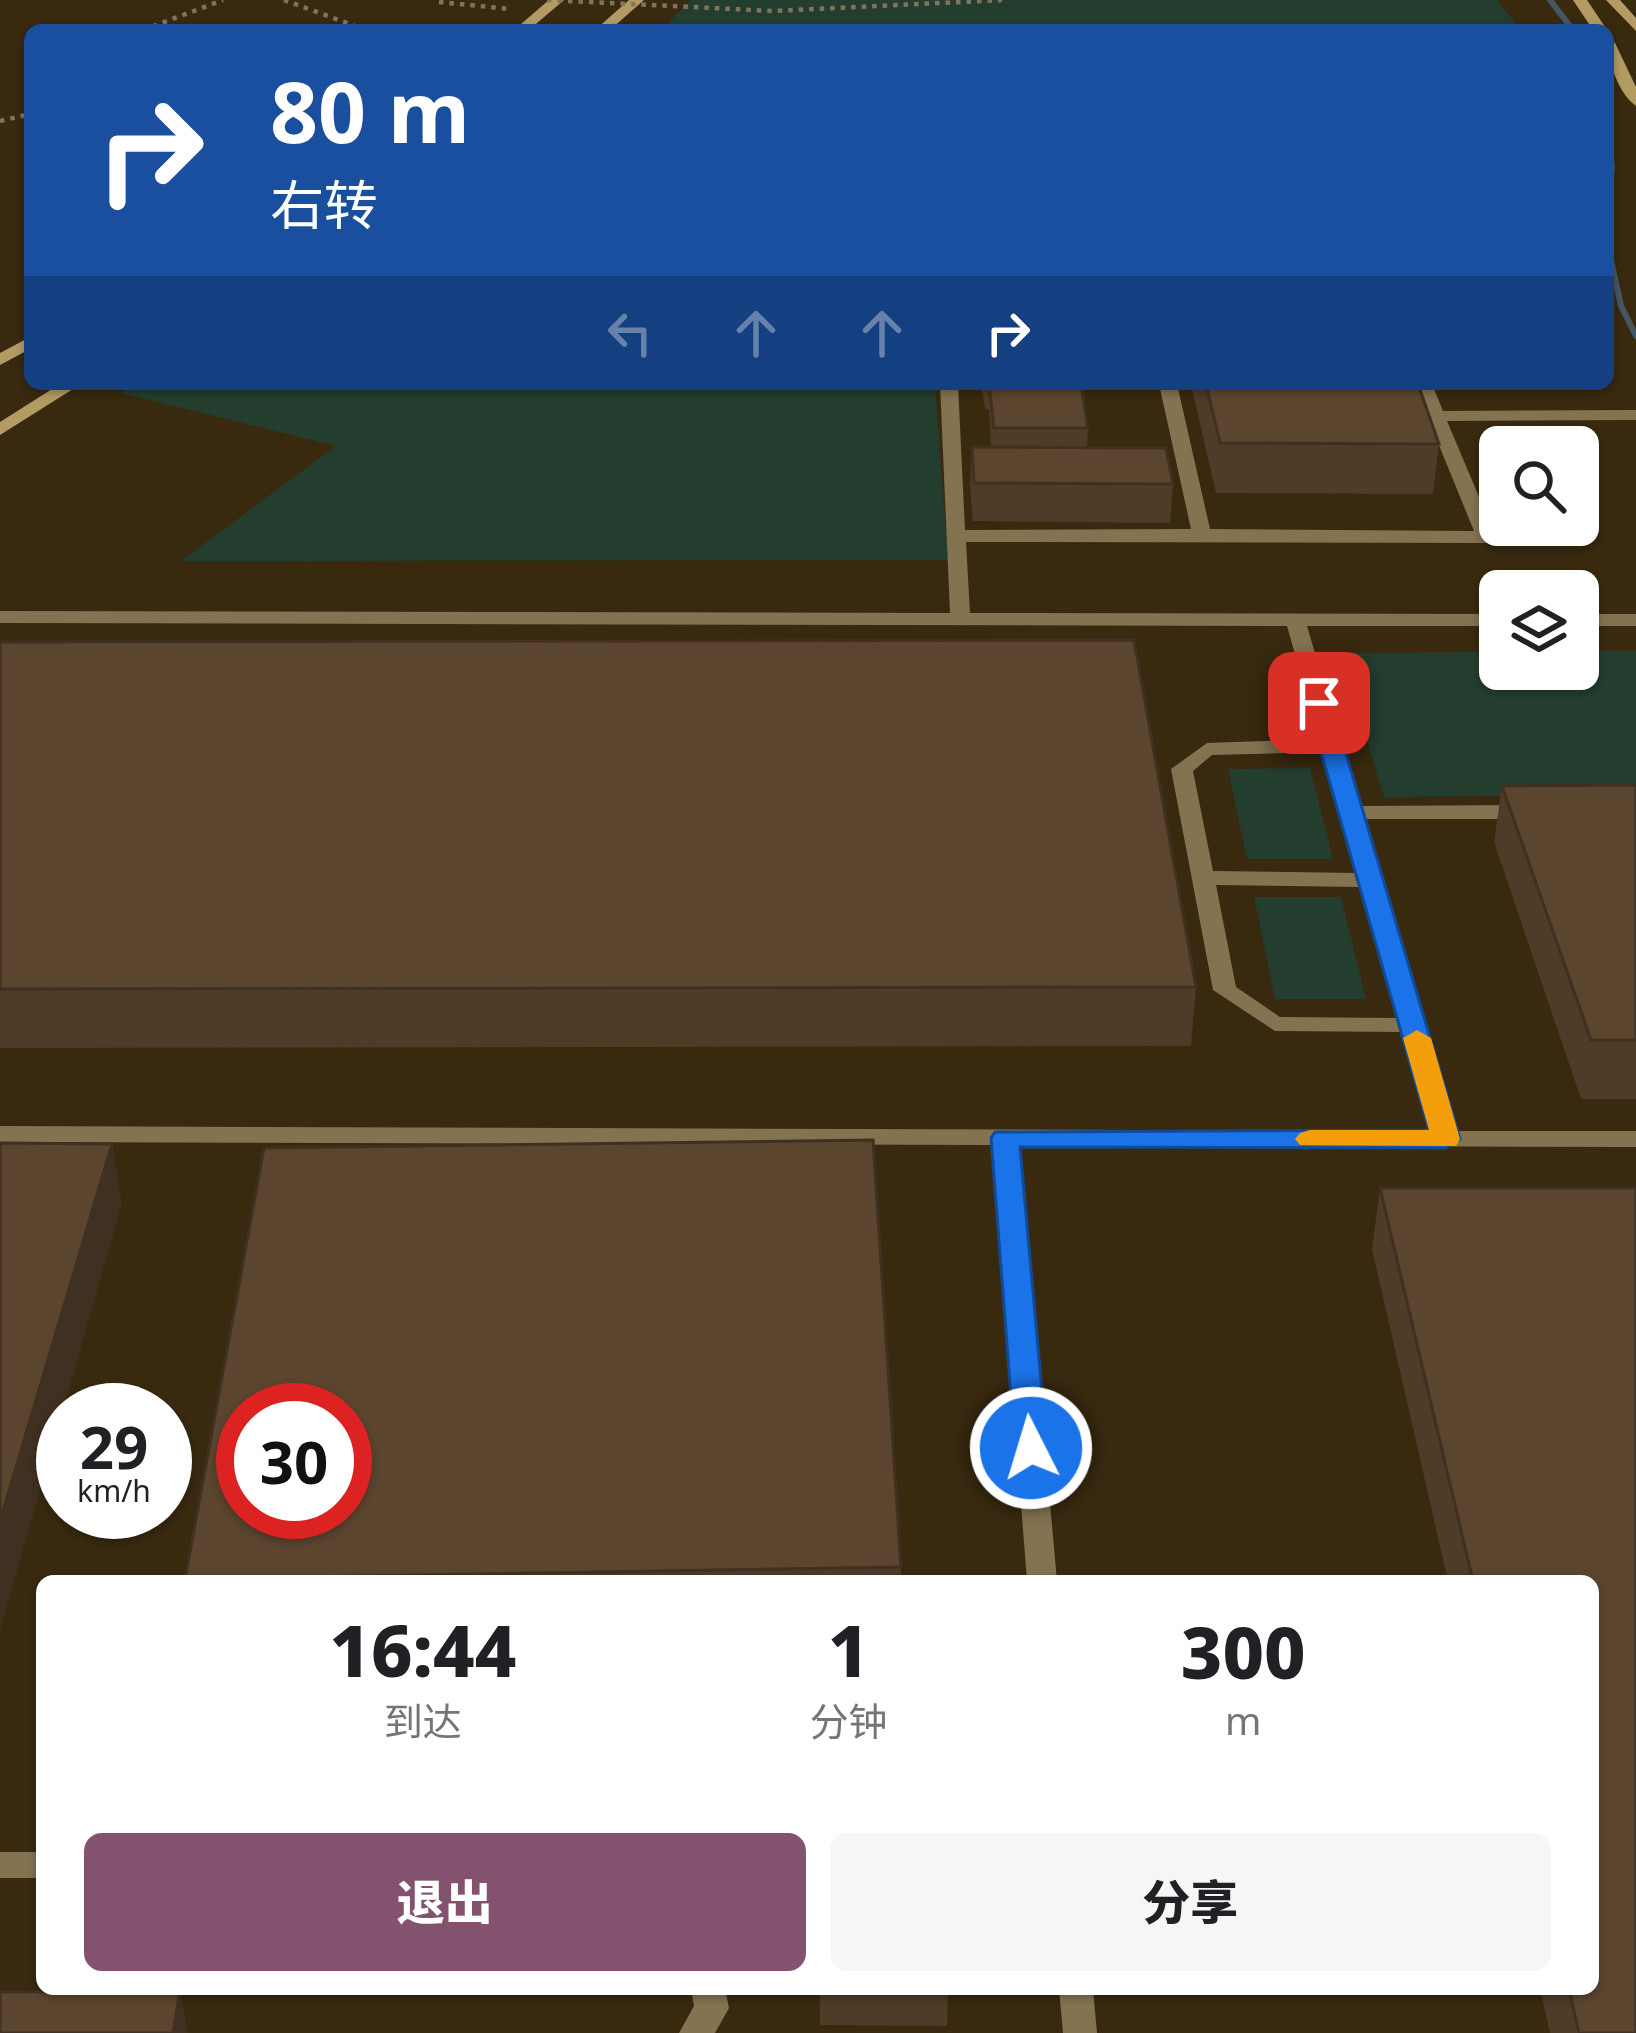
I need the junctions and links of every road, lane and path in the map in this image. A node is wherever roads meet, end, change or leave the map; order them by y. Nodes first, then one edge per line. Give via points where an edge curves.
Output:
1 (223, 0) edge
2 (284, 0) edge
3 (440, 0) edge
4 (557, 0) edge
5 (637, 0) edge
6 (1002, 0) edge
7 (1613, 0) edge
8 (545, 6) edge
9 (159, 24) edge
10 (350, 24) edge
11 (609, 24) edge
12 (1636, 27) edge
13 (1614, 56) edge
14 (1636, 102) edge
15 (63, 390) edge
16 (949, 390) edge
17 (1169, 390) edge
18 (1426, 390) edge
19 (1636, 415) edge
20 (1436, 416) junction
21 (0, 430) edge
22 (1202, 535) junction
23 (956, 536) junction
24 (0, 617) edge
25 (960, 619) junction
26 (1295, 619) junction
27 (1479, 620) edge
28 (1599, 620) edge
29 (1636, 620) edge
30 (1331, 745) junction
31 (1565, 812) edge
32 (1351, 813) junction
33 (1203, 878) junction
34 (1371, 880) junction
35 (1413, 1025) junction
36 (0, 1134) edge
37 (1005, 1138) junction
38 (1446, 1139) junction
39 (1636, 1139) edge
40 (1041, 1575) edge
41 (0, 1864) edge
42 (36, 1865) edge
43 (709, 1995) edge
44 (1076, 1995) edge
45 (696, 2033) edge
46 (1079, 2033) edge

1 - 9 path
2 - 10 path
3 - 8 path
4 - 8 street
5 - 11 street
6 - 8 path, bridge via 820,11
7 - 12 street
13 - 14 street
15 - 21 street
16 - 23 street
17 - 22 street
18 - 20 street
19 - 20 street
20 - 22 street via 1486,537
22 - 23 street
23 - 25 street
24 - 25 street
25 - 26 street
26 - 27 street
26 - 30 street
28 - 29 street
30 - 32 street
30 - 33 street via 1207,749 1181,769
31 - 32 street
32 - 34 street
33 - 34 street
33 - 35 street via 1225,990 1275,1024
34 - 35 street
35 - 38 street
36 - 37 street
37 - 38 street
37 - 40 street
38 - 39 street
41 - 42 street
43 - 45 street via 712,2008
44 - 46 street

